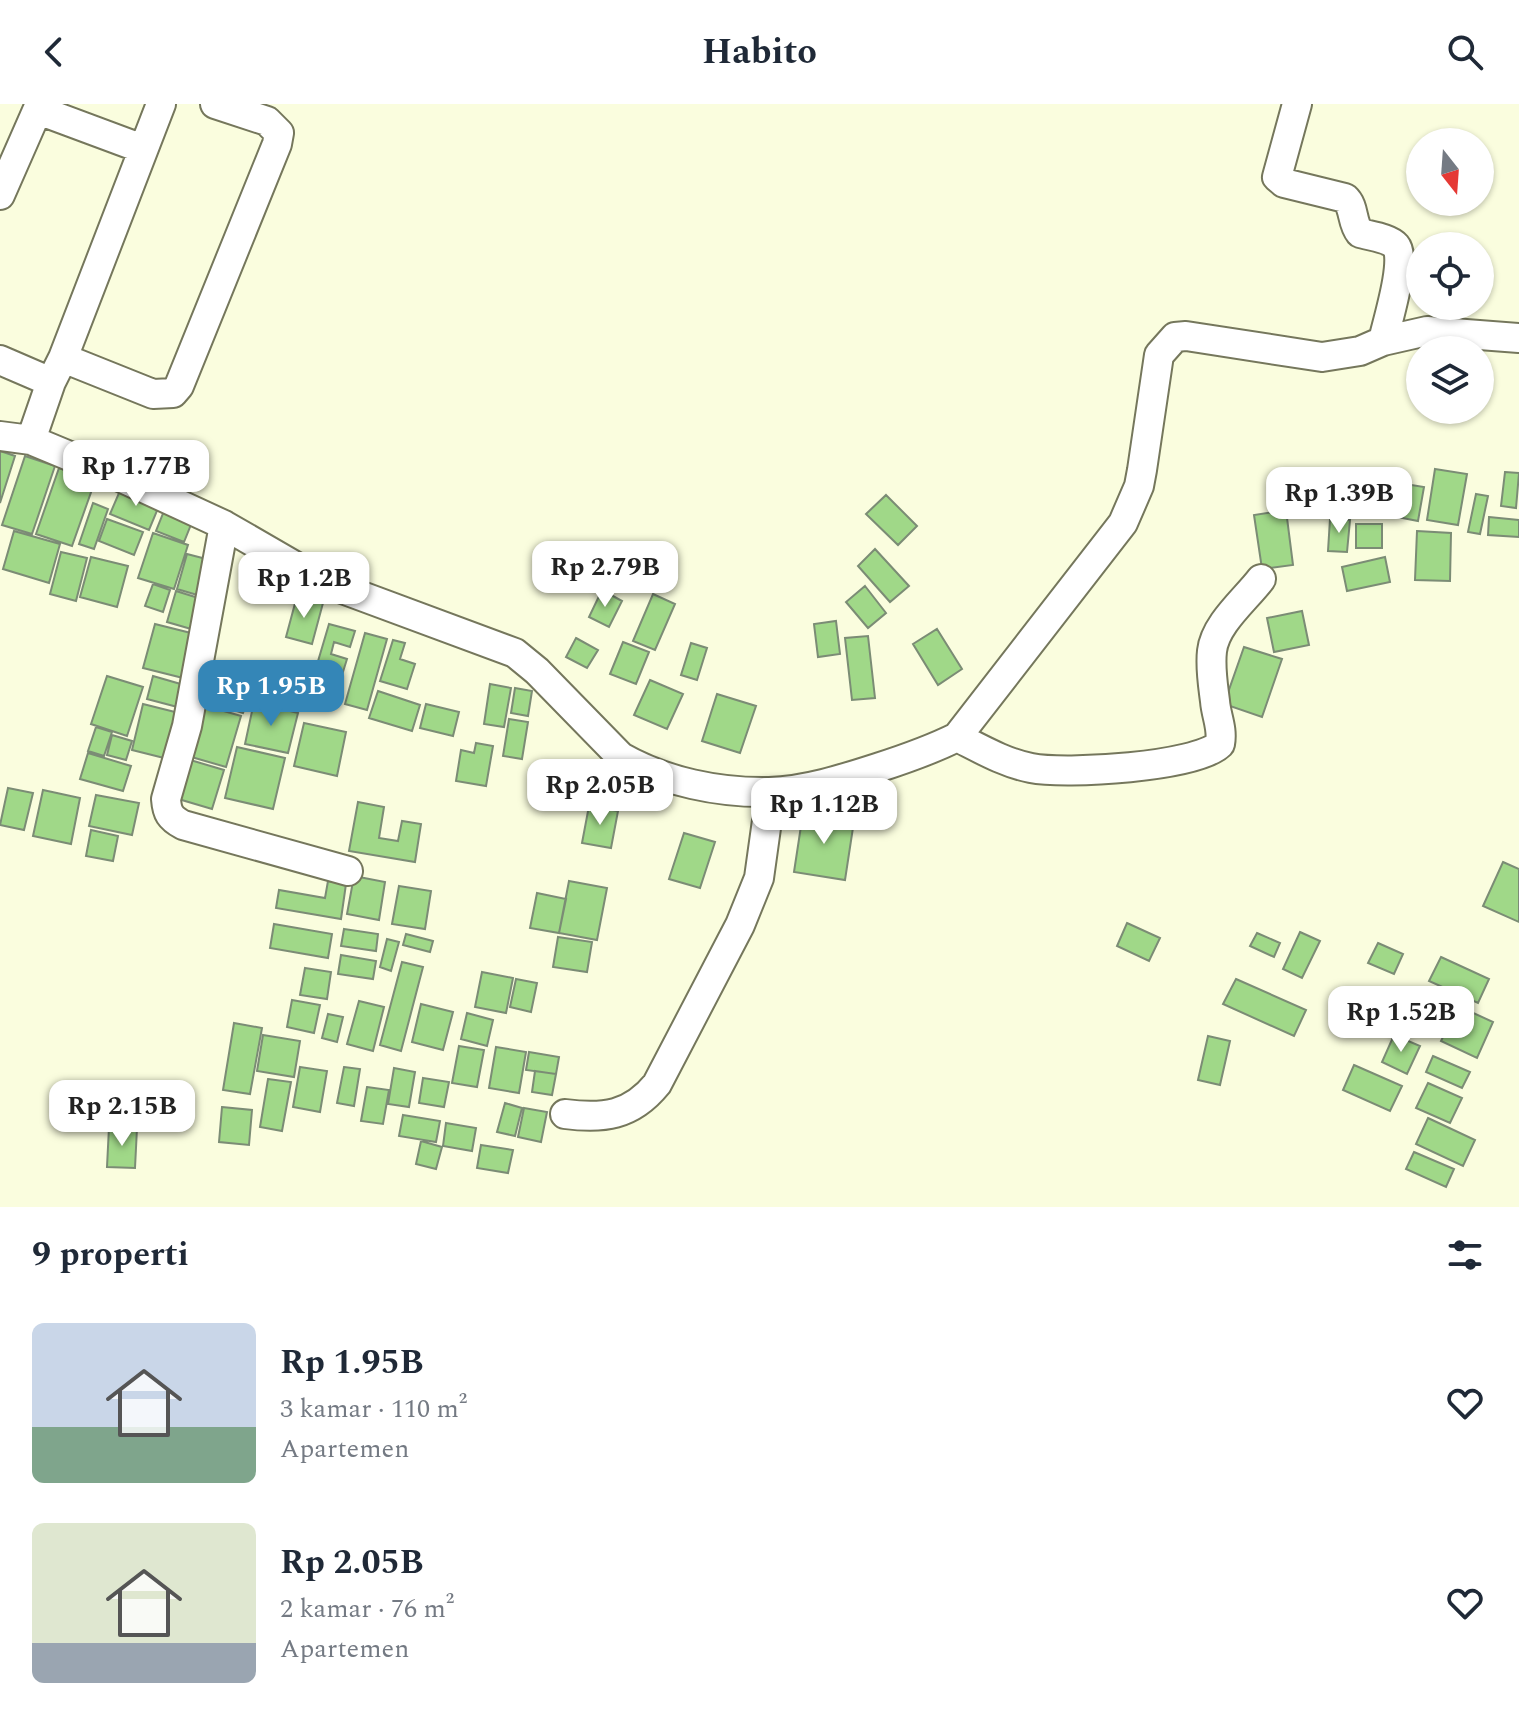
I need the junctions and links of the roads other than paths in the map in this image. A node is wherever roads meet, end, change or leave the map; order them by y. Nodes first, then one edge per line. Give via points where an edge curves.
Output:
1 (161, 104) edge
2 (215, 104) edge
3 (1297, 104) edge
4 (39, 107) edge
5 (143, 149) junction
6 (0, 195) edge
7 (1519, 338) edge
8 (1383, 341) junction
9 (0, 360) edge
10 (57, 370) junction
11 (0, 436) edge
12 (31, 440) junction
13 (224, 525) junction
14 (1261, 579) dead end
15 (957, 737) junction
16 (771, 792) junction
17 (348, 871) dead end
18 (565, 1114) dead end

1 - 5 street
2 - 10 street via 267,121 279,133 179,386 173,393 153,394
3 - 8 street via 1277,177 1345,198 1360,233 1398,249
4 - 5 street
4 - 6 street
5 - 10 street
7 - 8 street via 1427,331
8 - 15 street via 1322,357 1186,336 1166,344 1159,355 1139,486 1123,523
9 - 10 street
10 - 12 street
11 - 12 street
12 - 13 street
13 - 16 street via 321,581 515,653 634,765 713,788
13 - 17 street via 167,811 183,825
14 - 15 street via 1214,644 1215,707 1222,737 1207,753 1128,768 1070,772 1030,768
15 - 16 street via 833,781
16 - 18 street via 759,878 657,1084 620,1112 594,1118

